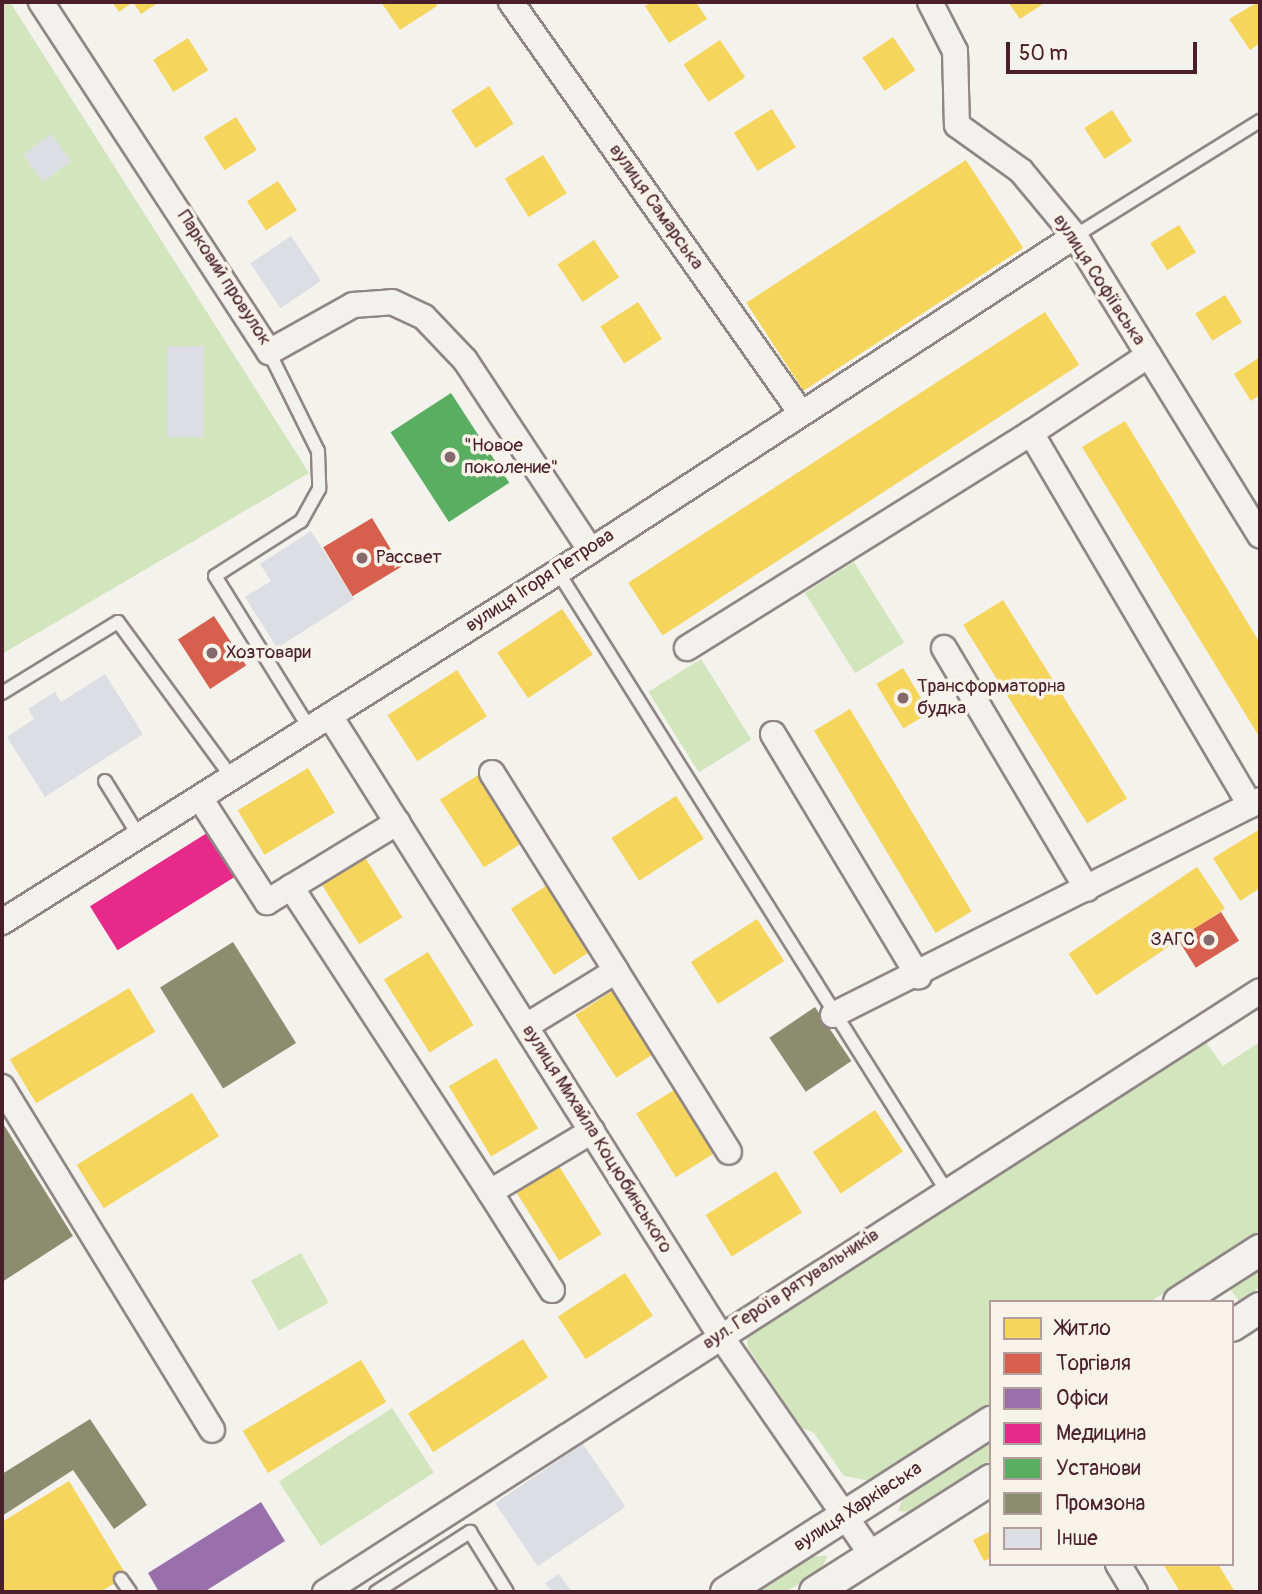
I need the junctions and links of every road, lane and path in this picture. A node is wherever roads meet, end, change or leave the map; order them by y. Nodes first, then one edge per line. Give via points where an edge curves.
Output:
1 (41, 2) edge
2 (511, 2) edge
3 (930, 2) edge
4 (1260, 121) edge
5 (1075, 236) junction
6 (270, 352) junction
7 (1149, 355) junction
8 (801, 413) junction
9 (1031, 433) junction
10 (1260, 535) edge
11 (589, 548) junction
12 (558, 572) junction
13 (687, 648) dead end
14 (944, 648) dead end
15 (2, 693) edge
16 (320, 722) junction
17 (773, 734) dead end
18 (492, 773) dead end
19 (232, 778) junction
20 (105, 781) dead end
21 (200, 798) junction
22 (1255, 802) edge
23 (398, 822) junction
24 (139, 836) junction
25 (291, 887) junction
26 (1087, 889) junction
27 (2, 922) edge
28 (616, 971) junction
29 (919, 977) junction
30 (1260, 991) edge
31 (833, 1016) junction
32 (526, 1026) junction
33 (2, 1087) edge
34 (592, 1131) junction
35 (729, 1152) dead end
36 (946, 1190) junction
37 (490, 1192) junction
38 (1260, 1250) edge
39 (552, 1290) dead end
40 (1182, 1300) edge
41 (720, 1335) junction
42 (989, 1423) edge
43 (212, 1430) dead end
44 (989, 1481) edge
45 (844, 1516) junction
46 (872, 1555) junction
47 (1119, 1566) edge
48 (121, 1579) dead end
49 (130, 1592) edge
50 (325, 1592) edge
51 (376, 1592) edge
52 (507, 1592) edge
53 (726, 1592) edge
54 (815, 1592) edge
55 (1135, 1592) edge

1 - 6 street, Парковий провулок
2 - 8 street, вулиця Самарська
3 - 5 street, вулиця Софіївська via 955,51 957,125 1021,171
4 - 5 lane
5 - 7 street, вулиця Софіївська
5 - 8 street, вулиця Ігоря Петрова
6 - 11 street, Парковий провулок via 353,304 392,302 424,317 465,360
6 - 16 lane via 318,451 319,489 301,521 215,576
7 - 9 street
7 - 10 street, вулиця Софіївська
8 - 11 street, вулиця Ігоря Петрова
9 - 13 street
9 - 22 street
11 - 12 street, вулиця Ігоря Петрова
12 - 16 street, вулиця Ігоря Петрова
12 - 31 lane
14 - 26 street
15 - 19 lane via 118,621
16 - 19 street, вулиця Ігоря Петрова
16 - 23 street, вулиця Михайла Коцюбинського
17 - 29 street
18 - 28 street
19 - 21 street, вулиця Ігоря Петрова
20 - 24 lane
21 - 24 street, вулиця Ігоря Петрова
21 - 25 street via 267,902
22 - 26 street
23 - 25 street
23 - 32 street, вулиця Михайла Коцюбинського
24 - 27 street, вулиця Ігоря Петрова
25 - 37 street
26 - 29 street
28 - 32 street
28 - 35 street
29 - 31 street
30 - 36 street, вул. Героїв рятувальників
31 - 36 lane
32 - 34 street, вулиця Михайла Коцюбинського
33 - 43 street
34 - 37 street
34 - 41 street, вулиця Михайла Коцюбинського
36 - 41 street, вул. Героїв рятувальників
37 - 39 street
38 - 40 street
41 - 45 street, вулиця Михайла Коцюбинського
41 - 50 street, вул. Героїв рятувальників
42 - 45 street, вулиця Харківська
44 - 46 street
45 - 46 street, вулиця Михайла Коцюбинського
45 - 53 street, вулиця Харківська
46 - 54 street
47 - 55 street
48 - 49 lane
51 - 52 lane via 470,1532

